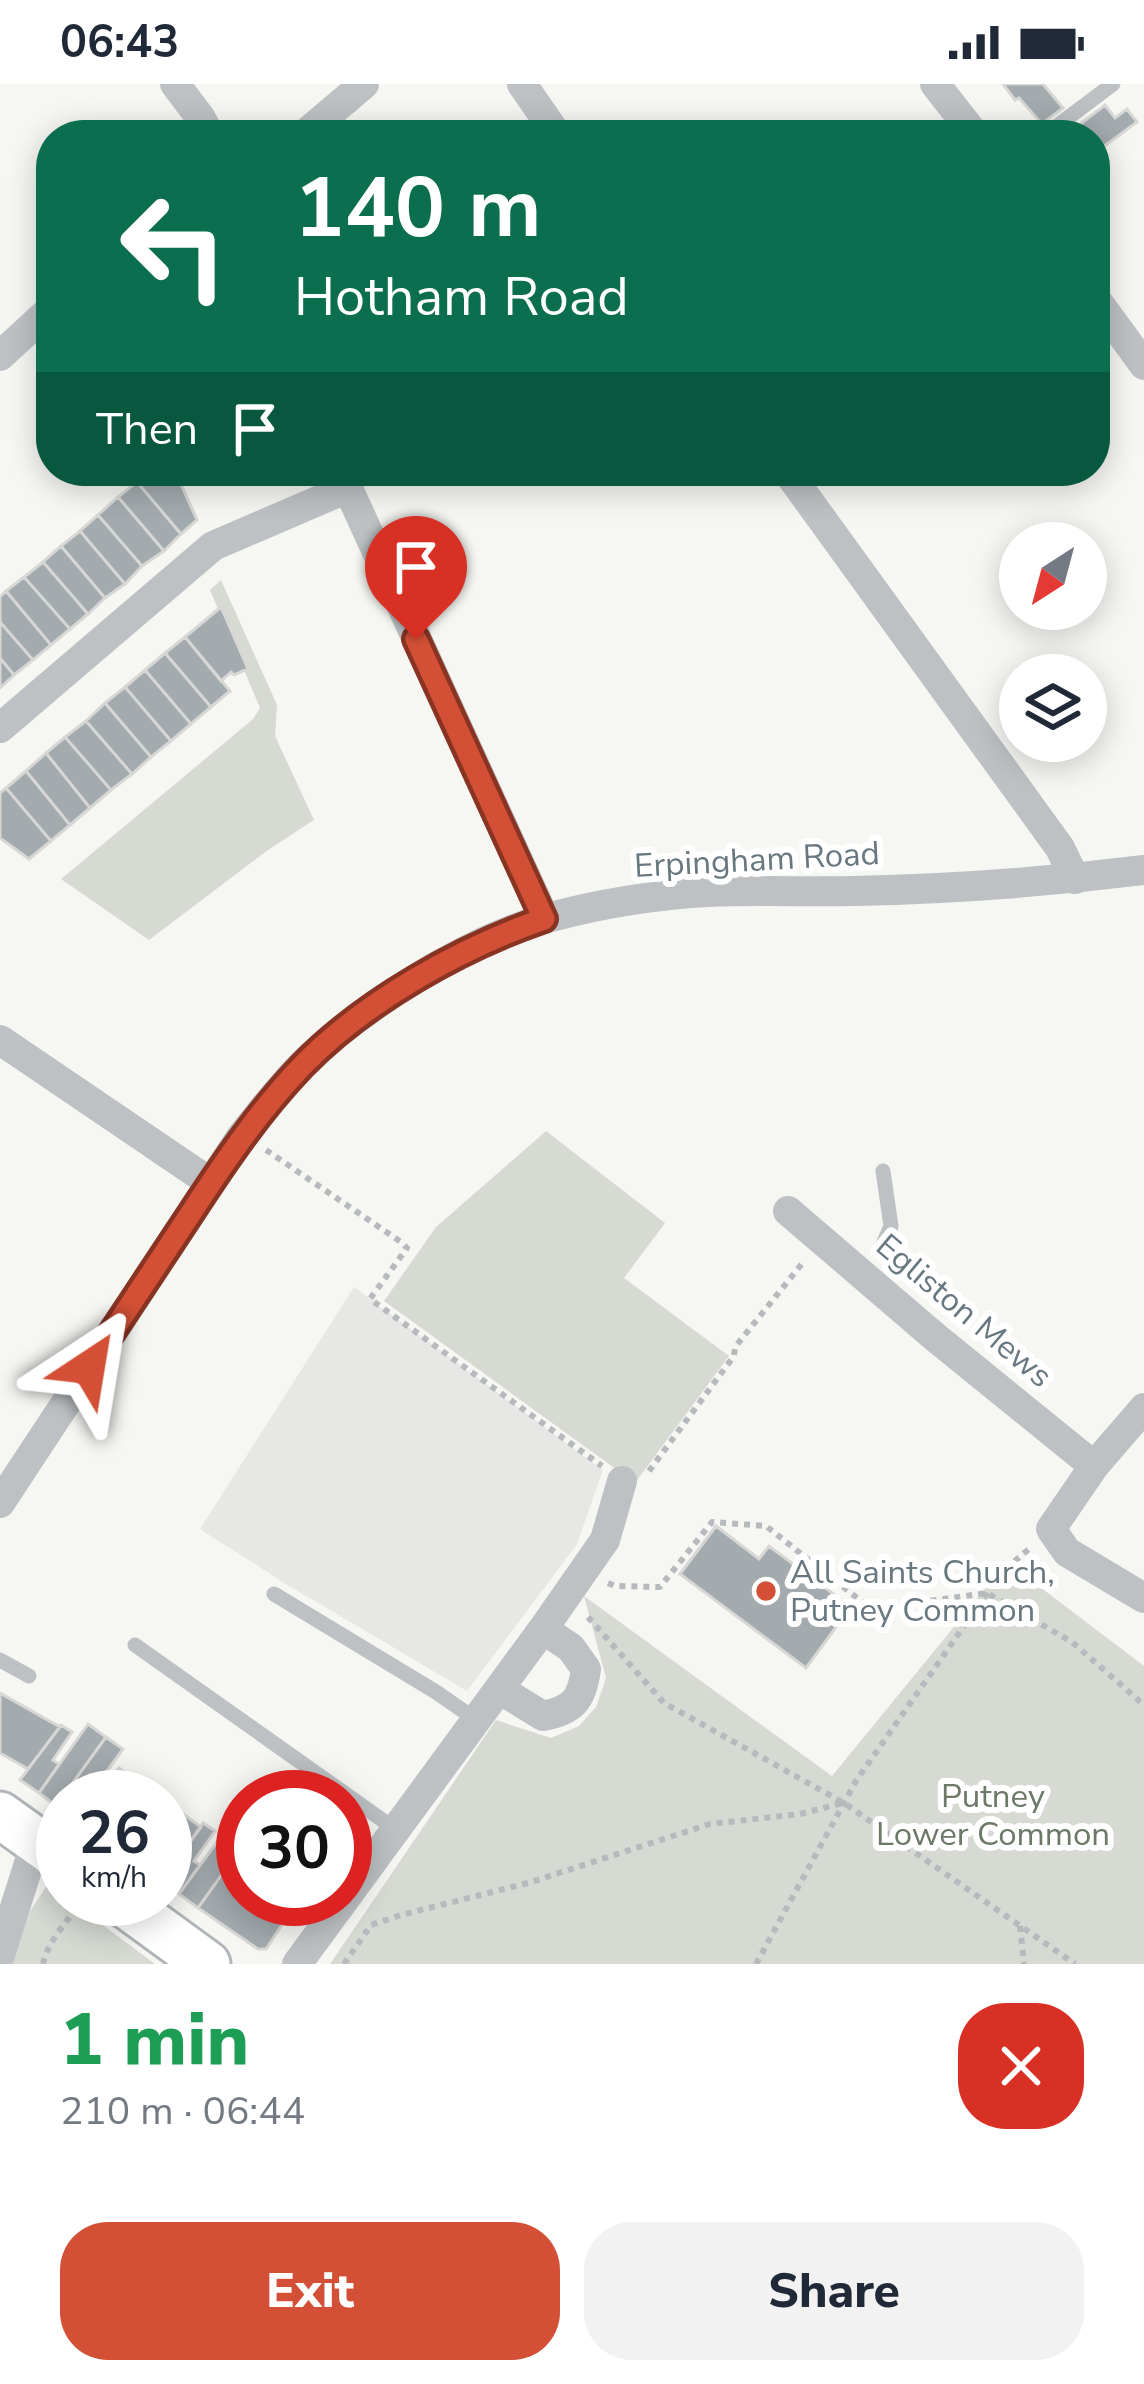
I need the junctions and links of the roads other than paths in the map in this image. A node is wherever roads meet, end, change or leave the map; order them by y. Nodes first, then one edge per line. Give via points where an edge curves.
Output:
1 (175, 84) edge
2 (364, 84) edge
3 (522, 84) edge
4 (935, 84) edge
5 (1113, 84) edge
6 (202, 120) edge
7 (322, 120) edge
8 (546, 120) edge
9 (963, 120) edge
10 (1065, 120) edge
11 (1110, 319) edge
12 (36, 323) edge
13 (0, 356) edge
14 (1144, 365) edge
15 (332, 486) edge
16 (347, 486) edge
17 (798, 486) edge
18 (0, 728) edge
19 (1144, 870) edge
20 (1075, 879) junction
21 (544, 919) junction
22 (1, 1043) edge
23 (883, 1171) dead end
24 (211, 1183) junction
25 (788, 1211) dead end
26 (881, 1249) joint
27 (867, 1278) junction
28 (1144, 1408) edge
29 (1094, 1466) junction
30 (622, 1481) road end
31 (0, 1503) edge
32 (274, 1594) dead end
33 (1144, 1598) edge
34 (543, 1629) junction
35 (135, 1646) dead end
36 (0, 1660) edge
37 (29, 1676) dead end
38 (499, 1689) junction
39 (475, 1719) junction
40 (0, 1815) edge
41 (395, 1829) junction
42 (36, 1840) edge
43 (36, 1856) edge
44 (9, 1898) edge
45 (155, 1926) edge
46 (0, 1955) edge
47 (207, 1964) edge
48 (297, 1964) edge

1 - 6 street
2 - 7 street
3 - 8 street
4 - 9 street
5 - 10 lane
11 - 14 street
12 - 13 street
15 - 18 street via 213,546
16 - 21 street
17 - 20 street
19 - 20 street, Erpingham Road
20 - 21 street, Erpingham Road via 708,892
21 - 24 street, Erpingham Road via 448,961 339,1033 305,1062
22 - 24 street
23 - 26 lane via 891,1226
24 - 31 street, Erpingham Road
25 - 27 street, Egliston Mews
26 - 27 street
27 - 29 street, Egliston Mews
28 - 29 street
29 - 33 street via 1051,1528 1067,1552
30 - 34 street via 605,1540
32 - 39 lane
34 - 38 street
34 - 38 street via 586,1669 583,1692 565,1712 543,1716
35 - 41 lane
36 - 37 lane
38 - 39 street
39 - 41 street
40 - 42 main road
41 - 48 street
43 - 44 street
44 - 46 street
45 - 47 main road

